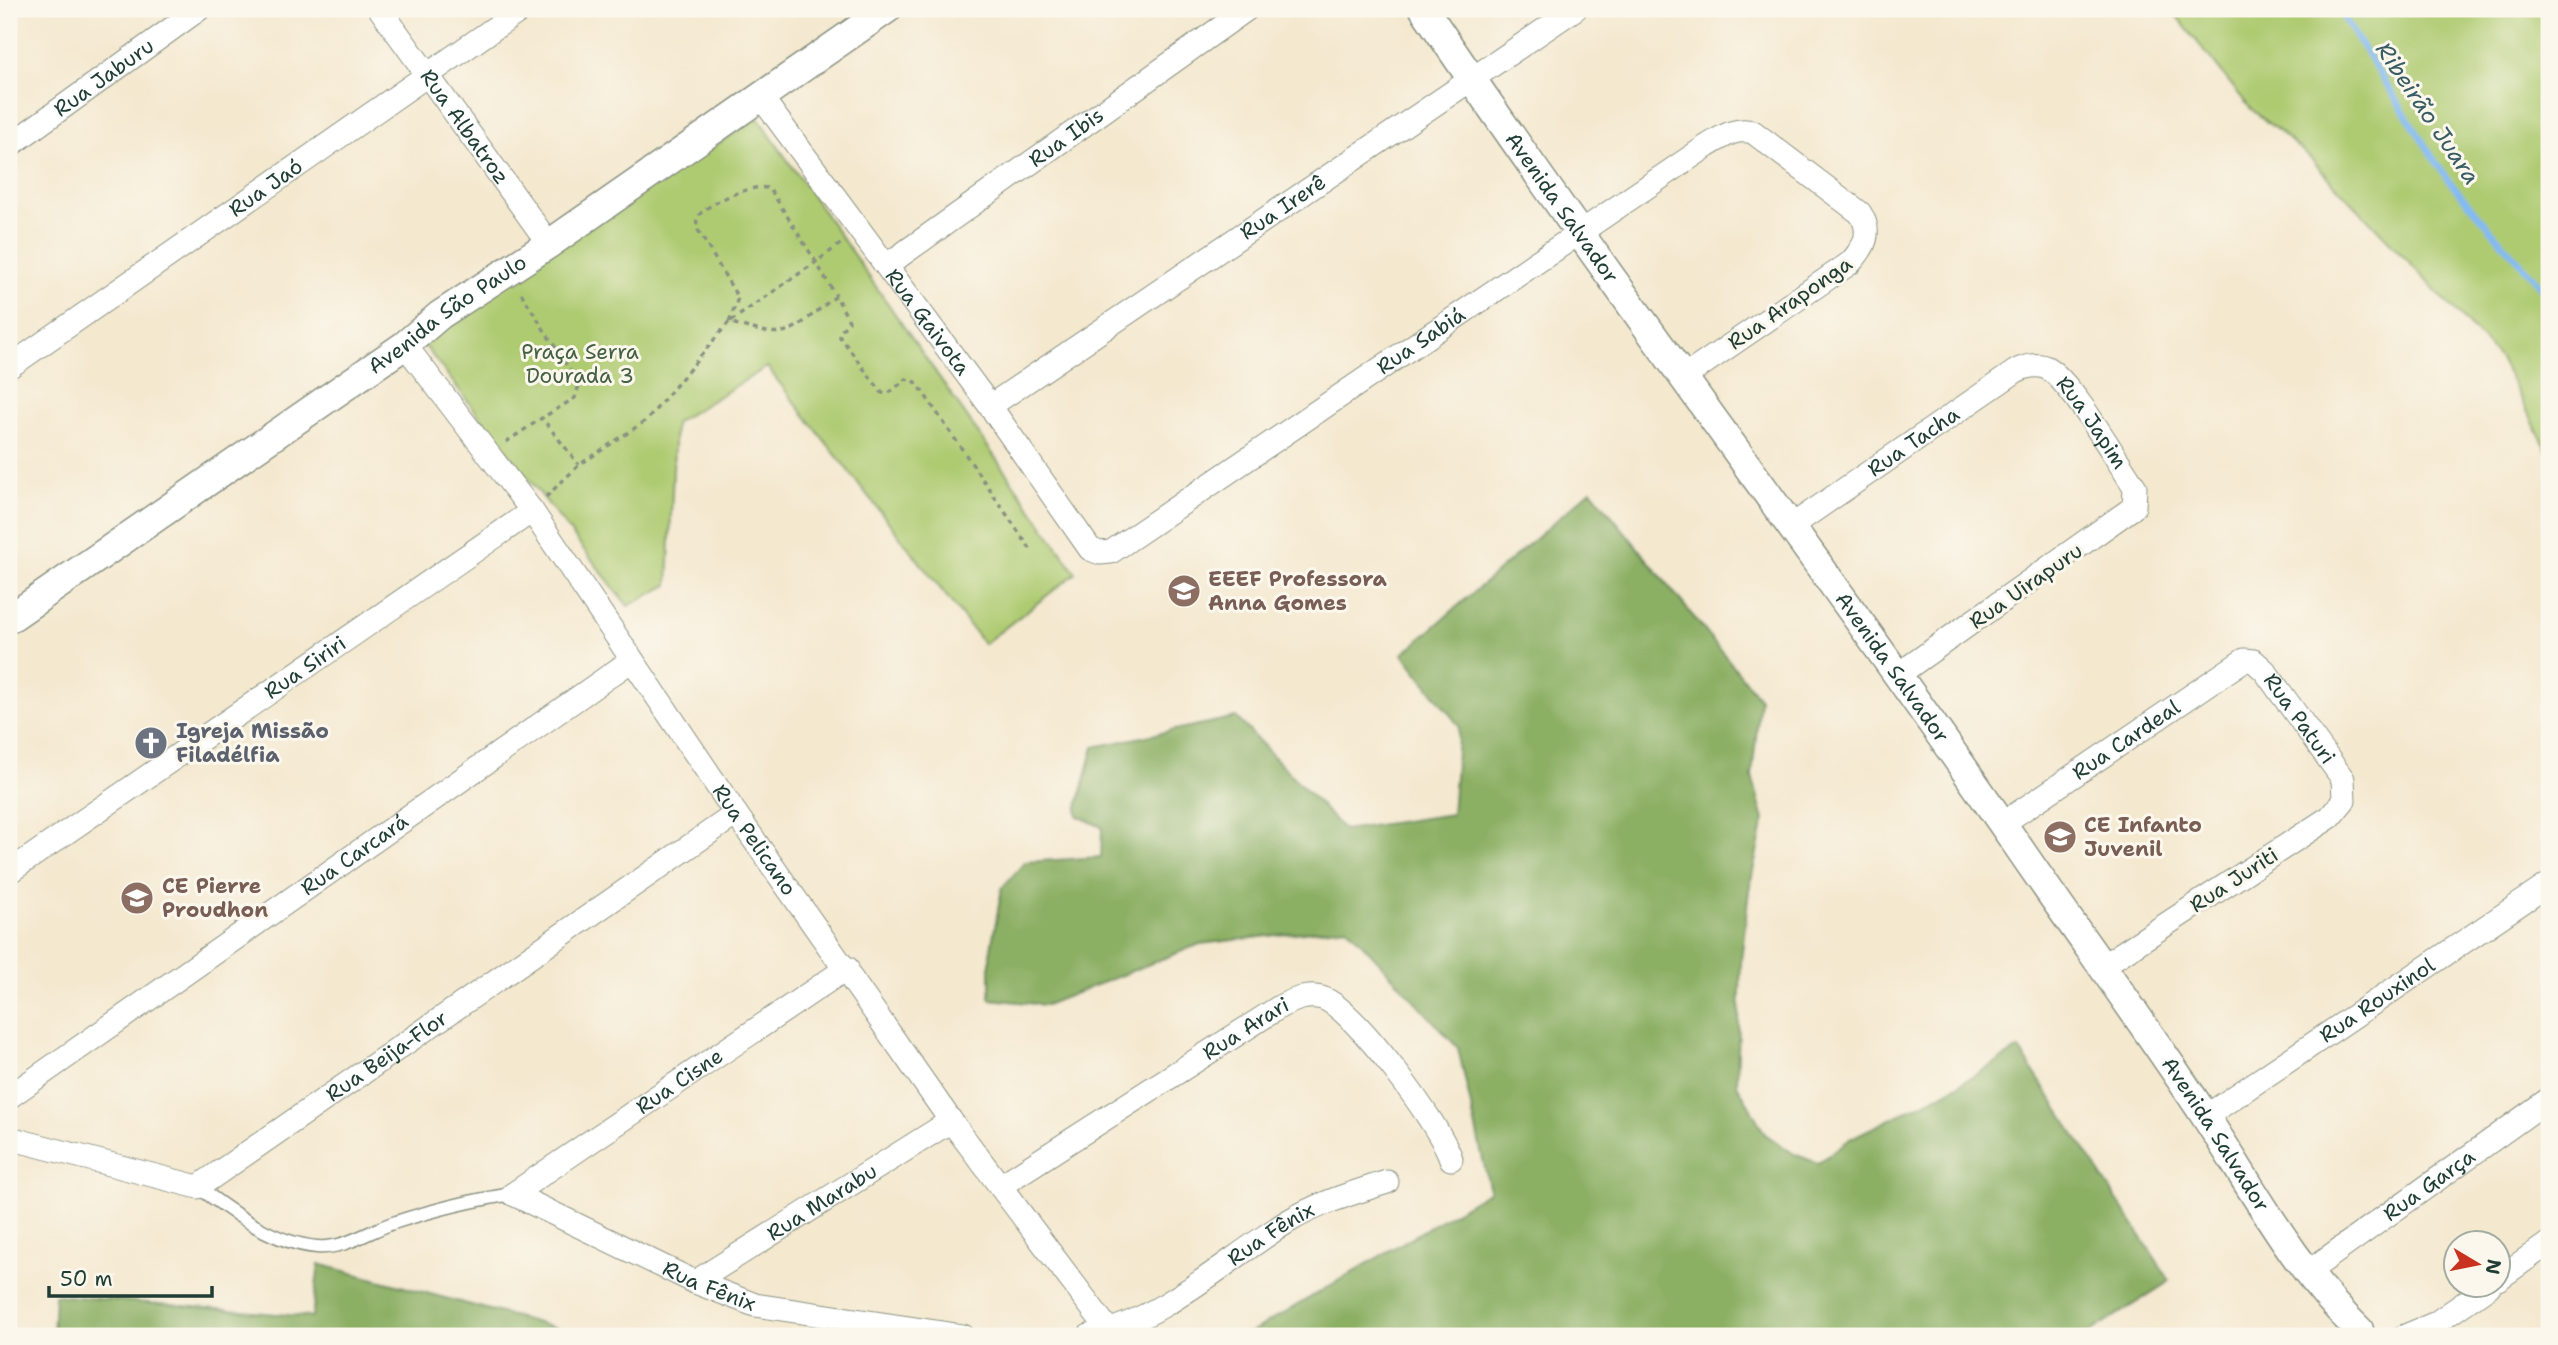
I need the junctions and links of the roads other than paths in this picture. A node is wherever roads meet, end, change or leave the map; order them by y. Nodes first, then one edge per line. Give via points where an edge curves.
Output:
1 (199, 9) edge
2 (380, 9) edge
3 (522, 9) edge
4 (887, 9) edge
5 (1247, 9) edge
6 (1424, 9) edge
7 (1575, 9) edge
8 (426, 75) junction
9 (1471, 78) junction
10 (761, 97) junction
11 (1753, 132) joint
12 (9, 146) edge
13 (1578, 234) junction
14 (549, 244) junction
15 (887, 265) junction
16 (405, 345) junction
17 (2040, 365) joint
18 (9, 367) edge
19 (1684, 377) junction
20 (990, 406) junction
21 (2135, 487) joint
22 (532, 511) junction
23 (1790, 527) junction
24 (1090, 549) joint
25 (9, 620) edge
26 (632, 660) junction
27 (2253, 661) joint
28 (1899, 674) junction
29 (2343, 779) joint
30 (736, 814) junction
31 (2002, 824) junction
32 (9, 872) edge
33 (2549, 884) edge
34 (2101, 967) junction
35 (847, 968) junction
36 (9, 1097) edge
37 (2549, 1099) edge
38 (2205, 1117) junction
39 (951, 1121) junction
40 (9, 1138) edge
41 (1451, 1159) dead end
42 (1387, 1182) dead end
43 (1000, 1186) junction
44 (198, 1187) junction
45 (513, 1194) junction
46 (2549, 1243) edge
47 (2512, 1269) edge
48 (2308, 1272) junction
49 (695, 1282) junction
50 (2469, 1300) edge
51 (2367, 1333) edge
52 (1099, 1334) edge
53 (963, 1336) edge
54 (2405, 1336) edge

1 - 12 street, Rua Jaburu
2 - 8 street, Rua Albatroz
3 - 8 street, Rua Jaó
4 - 10 street, Avenida São Paulo
5 - 15 street, Rua Ibis
6 - 9 street, Avenida Salvador
7 - 9 street, Rua Irerê
8 - 14 street, Rua Albatroz
8 - 18 street, Rua Jaó
9 - 13 street, Avenida Salvador
9 - 20 street, Rua Irerê
10 - 14 street, Avenida São Paulo
10 - 15 street, Rua Gaivota
11 - 13 street, Rua Sabiá via 1727,133
11 - 19 street, Rua Araponga via 1860,213 1866,241 1850,263
13 - 19 street, Avenida Salvador
13 - 24 street, Rua Sabiá via 1111,552 1100,554
14 - 16 street, Avenida São Paulo via 440,315
15 - 20 street, Rua Gaivota
16 - 22 street, Rua Pelicano
16 - 25 street, Avenida São Paulo
17 - 21 street, Rua Japim via 2066,386
17 - 23 street, Rua Tacha via 2015,371
19 - 23 street, Avenida Salvador
20 - 24 street, Rua Gaivota
21 - 28 street, Rua Uirapuru via 2137,499 2130,510
22 - 26 street, Rua Pelicano
22 - 32 street, Rua Siriri
23 - 28 street, Avenida Salvador
26 - 30 street, Rua Pelicano
26 - 36 street, Rua Carcará
27 - 29 street, Rua Paturi
27 - 31 street, Rua Cardeal via 2239,662
28 - 31 street, Avenida Salvador
29 - 34 street, Rua Juriti via 2344,800 2330,817
30 - 35 street, Rua Pelicano
30 - 44 street, Rua Beija-Flor
31 - 34 street, Avenida Salvador
33 - 38 street, Rua Rouxinol
34 - 38 street, Avenida Salvador
35 - 39 street, Rua Pelicano
35 - 45 street, Rua Cisne
37 - 48 street, Rua Garça
38 - 48 street, Avenida Salvador
39 - 43 street, Rua Pelicano
39 - 49 street, Rua Marabu
40 - 44 street
41 - 43 street, Rua Arari via 1420,1103 1384,1058 1339,1006 1312,996 1281,1006
42 - 52 street, Rua Fênix via 1332,1200 1289,1221 1169,1301
43 - 52 street, Rua Pelicano
44 - 45 lane via 243,1220 315,1247 342,1245 433,1210
45 - 49 street, Rua Fênix
46 - 47 street
48 - 51 street, Avenida Salvador via 2330,1301
49 - 53 street, Rua Fênix via 755,1305
50 - 54 street via 2436,1323

